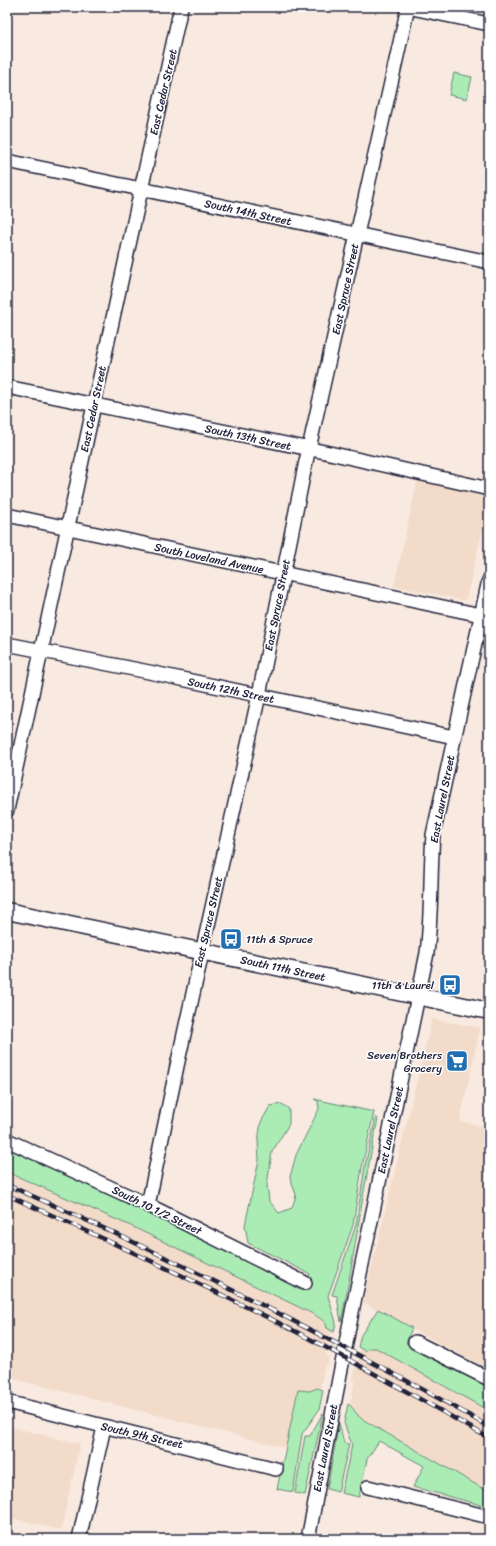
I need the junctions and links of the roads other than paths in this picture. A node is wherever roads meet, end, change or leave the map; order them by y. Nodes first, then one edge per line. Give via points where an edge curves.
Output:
1 (181, 7) edge
2 (407, 7) edge
3 (489, 24) edge
4 (7, 160) edge
5 (141, 189) junction
6 (357, 234) junction
7 (489, 262) edge
8 (7, 387) edge
9 (94, 405) junction
10 (309, 449) junction
11 (489, 489) edge
12 (7, 515) edge
13 (68, 528) junction
14 (283, 573) junction
15 (489, 580) edge
16 (481, 615) junction
17 (7, 644) edge
18 (42, 650) junction
19 (259, 695) junction
20 (454, 737) junction
21 (7, 810) edge
22 (7, 911) edge
23 (202, 952) junction
24 (418, 996) junction
25 (489, 1011) edge
26 (7, 1140) edge
27 (148, 1205) junction
28 (305, 1283) dead end
29 (415, 1342) dead end
30 (489, 1379) edge
31 (7, 1402) edge
32 (104, 1427) junction
33 (276, 1469) dead end
34 (368, 1487) dead end
35 (489, 1517) edge
36 (79, 1539) edge
37 (308, 1539) edge

1 - 5 street, East Cedar Street
2 - 3 street
2 - 6 street, East Spruce Street
4 - 5 street, South 14th Street
5 - 6 street, South 14th Street
5 - 9 street, East Cedar Street
6 - 7 street, South 14th Street
6 - 10 street, East Spruce Street
8 - 9 street, South 13th Street
9 - 10 street, South 13th Street
9 - 13 street, East Cedar Street
10 - 11 street, South 13th Street
10 - 14 street, East Spruce Street
12 - 13 street, South Loveland Avenue
13 - 14 street, South Loveland Avenue
13 - 18 street, East Cedar Street
14 - 16 street, South Loveland Avenue
14 - 19 street, East Spruce Street
15 - 16 street, East Laurel Street
16 - 20 street, East Laurel Street
17 - 18 street, South 12th Street
18 - 19 street, South 12th Street
18 - 21 street, East Cedar Street
19 - 20 street, South 12th Street
19 - 23 street, East Spruce Street
20 - 24 street, East Laurel Street via 433,834 431,927
22 - 23 street, South 11th Street
23 - 24 street, South 11th Street
23 - 27 street, East Spruce Street
24 - 25 street, South 11th Street
24 - 37 street, East Laurel Street
26 - 27 street, South 10 1/2 Street
27 - 28 street, South 10 1/2 Street
29 - 30 street
31 - 32 street, South 9th Street
32 - 33 street, South 9th Street
32 - 36 street
34 - 35 street

